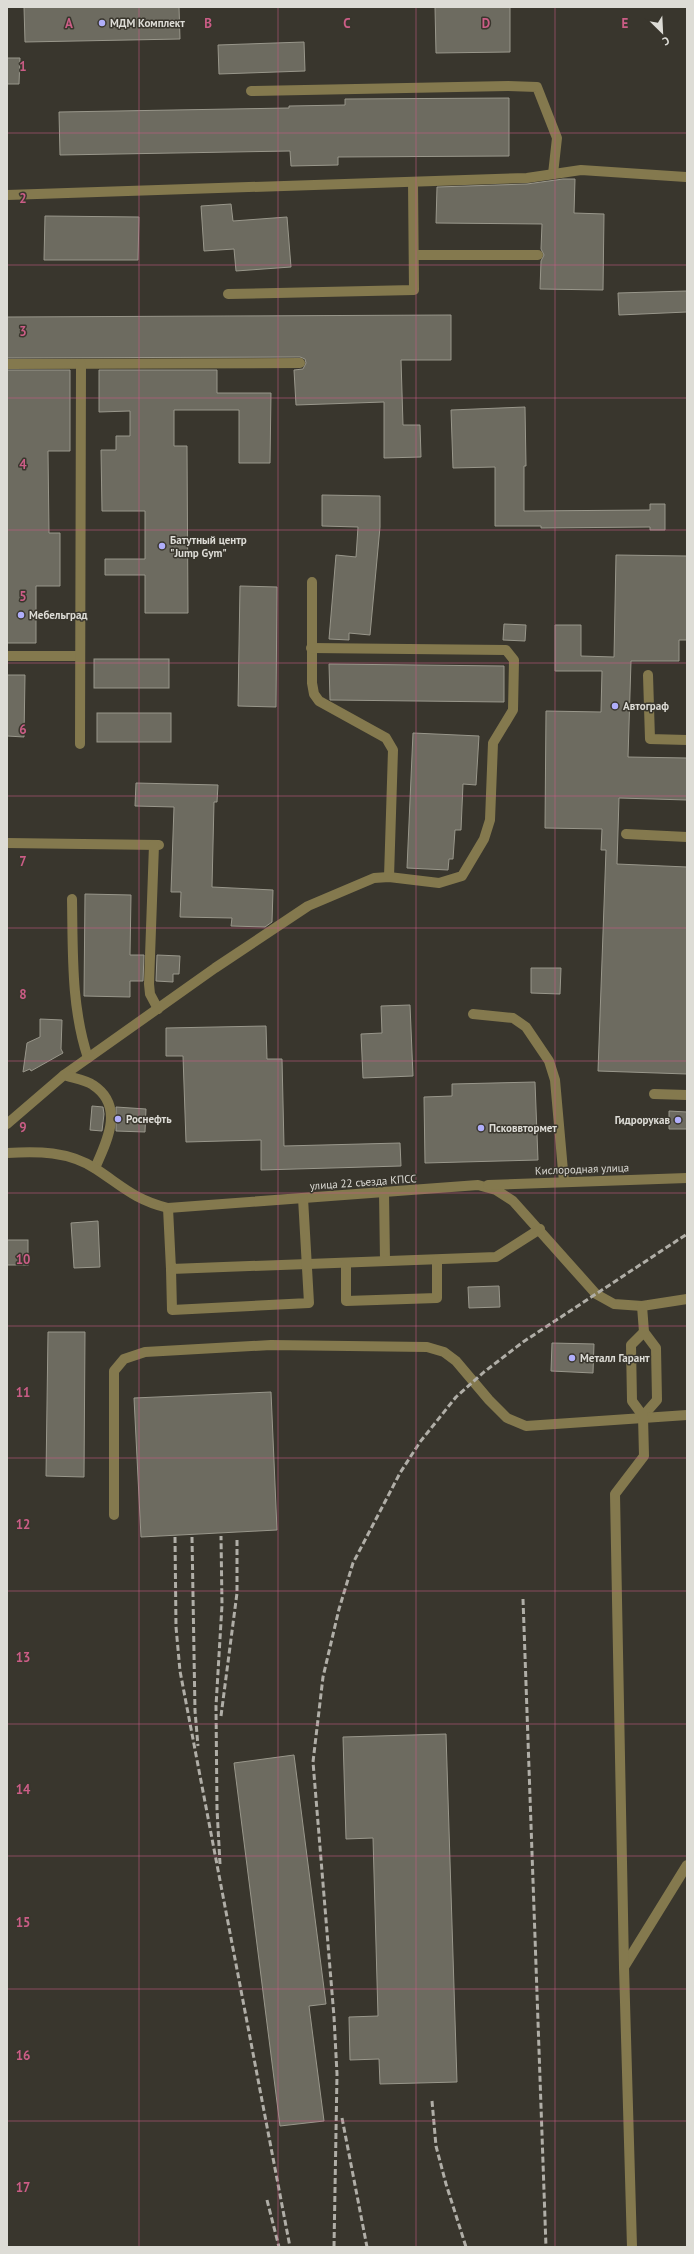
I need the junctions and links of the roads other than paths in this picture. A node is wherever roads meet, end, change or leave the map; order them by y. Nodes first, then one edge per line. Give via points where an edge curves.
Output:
1 (251, 91) dead end
2 (554, 174) junction
3 (686, 177) dead end
4 (413, 182) junction
5 (7, 195) edge
6 (414, 255) junction
7 (538, 255) dead end
8 (228, 294) dead end
9 (300, 363) dead end
10 (7, 364) edge
11 (81, 364) junction
12 (312, 582) dead end
13 (311, 648) junction
14 (7, 656) edge
15 (80, 656) junction
16 (648, 675) dead end
17 (687, 740) edge
18 (80, 744) dead end
19 (626, 834) dead end
20 (687, 837) edge
21 (7, 843) edge
22 (389, 877) junction
23 (72, 899) dead end
24 (158, 1009) junction
25 (473, 1014) dead end
26 (88, 1058) junction
27 (64, 1075) junction
28 (654, 1094) dead end
29 (687, 1095) edge
30 (7, 1124) edge
31 (7, 1153) edge
32 (95, 1168) junction
33 (687, 1178) edge
34 (564, 1182) junction
35 (478, 1185) junction
36 (384, 1192) junction
37 (303, 1198) junction
38 (168, 1208) junction
39 (540, 1229) junction
40 (437, 1260) junction
41 (385, 1261) junction
42 (346, 1263) junction
43 (306, 1264) junction
44 (171, 1269) junction
45 (687, 1299) edge
46 (642, 1306) junction
47 (644, 1332) junction
48 (687, 1415) edge
49 (643, 1416) junction
50 (114, 1515) dead end
51 (687, 1865) edge
52 (624, 1967) junction
53 (632, 2247) edge

1 - 2 street via 537,87 557,138
2 - 3 street via 581,170
2 - 4 street via 526,178
4 - 5 street
4 - 6 street
6 - 7 street
6 - 8 street via 414,290
9 - 11 street
10 - 11 street
11 - 15 street
12 - 13 street
13 - 22 street via 314,694 319,701 386,738 393,750
13 - 22 street via 506,650 514,660 513,710 493,743 490,820 484,839 462,876 439,883
14 - 15 street
15 - 18 street
16 - 17 street via 650,739
19 - 20 street
21 - 24 street via 157,845 149,984 150,994
22 - 24 street via 374,878 356,884 308,906
23 - 26 street via 73,983 82,1039
24 - 26 street
25 - 34 street via 513,1018 526,1027 549,1061 555,1080
26 - 27 street
27 - 30 street
27 - 32 street via 92,1084 106,1095 110,1110 110,1136
28 - 29 street
31 - 32 street, улица 22 съезда КПСС via 49,1152 74,1158
32 - 38 street, улица 22 съезда КПСС via 135,1197
33 - 34 street, Кислородная улица
34 - 35 street, Кислородная улица
35 - 36 street, улица 22 съезда КПСС
35 - 39 street, улица 22 съезда КПСС via 505,1195
36 - 37 street, улица 22 съезда КПСС
36 - 41 street
37 - 38 street, улица 22 съезда КПСС
37 - 43 street
38 - 44 street
39 - 40 street via 496,1257
39 - 46 street, улица 22 съезда КПСС via 596,1294 614,1304
40 - 41 street
40 - 42 street via 437,1298 346,1301
41 - 42 street
42 - 43 street
43 - 44 street
43 - 44 street via 309,1303 172,1310
45 - 46 street, улица 22 съезда КПСС
46 - 47 street
47 - 49 street via 656,1348 657,1400
47 - 49 street via 631,1344 632,1401
48 - 49 street
49 - 50 street via 526,1426 508,1418 444,1352 427,1347 272,1344 145,1352 124,1358 114,1371
49 - 52 street via 644,1456 615,1494
51 - 52 street
52 - 53 street

